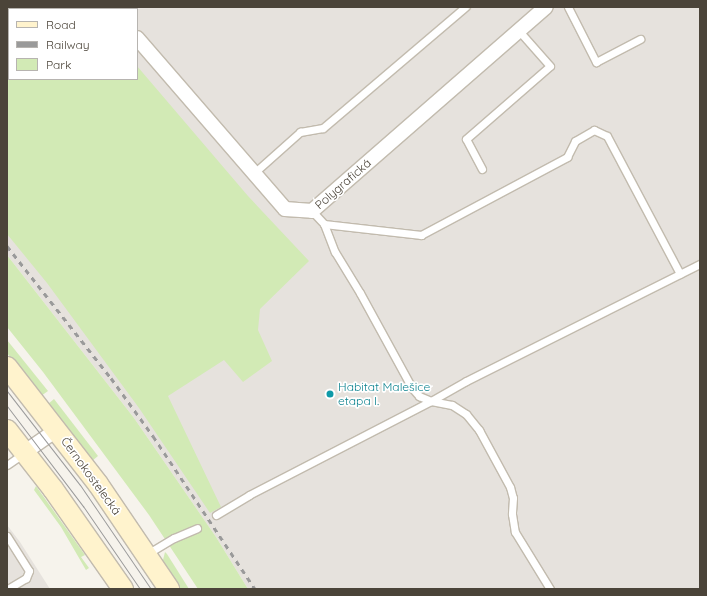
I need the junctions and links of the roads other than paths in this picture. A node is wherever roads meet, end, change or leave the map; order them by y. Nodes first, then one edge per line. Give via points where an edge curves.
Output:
1 (465, 7) edge
2 (546, 7) edge
3 (568, 7) edge
4 (519, 31) junction
5 (138, 39) edge
6 (640, 39) dead end
7 (482, 169) dead end
8 (254, 173) junction
9 (312, 211) junction
10 (324, 224) junction
11 (700, 266) edge
12 (680, 274) junction
13 (7, 367) edge
14 (431, 401) junction
15 (7, 430) edge
16 (57, 430) junction
17 (25, 452) junction
18 (7, 465) edge
19 (216, 515) dead end
20 (196, 528) dead end
21 (7, 536) edge
22 (146, 554) junction
23 (8, 589) edge
24 (123, 589) edge
25 (169, 589) edge
26 (550, 589) edge

1 - 8 lane via 323,128 300,132
2 - 4 street, Polygrafická
3 - 6 lane via 596,62
4 - 7 lane via 550,66 466,139
4 - 9 street, Polygrafická
5 - 8 street, Polygrafická
8 - 9 street, Polygrafická via 285,209
9 - 10 lane
10 - 12 lane via 420,235 566,157 575,141 594,130 608,136
10 - 14 lane via 335,252 412,388 419,396
11 - 12 lane
12 - 14 lane
13 - 16 main road, Černokostelecká
14 - 19 lane via 249,495
14 - 26 lane via 452,405 466,414 479,430 510,487 515,532
15 - 17 main road
16 - 17 street
16 - 22 main road, Černokostelecká
17 - 18 lane
17 - 24 main road
20 - 22 lane
21 - 23 lane via 29,571 26,578
22 - 25 main road, Černokostelecká

